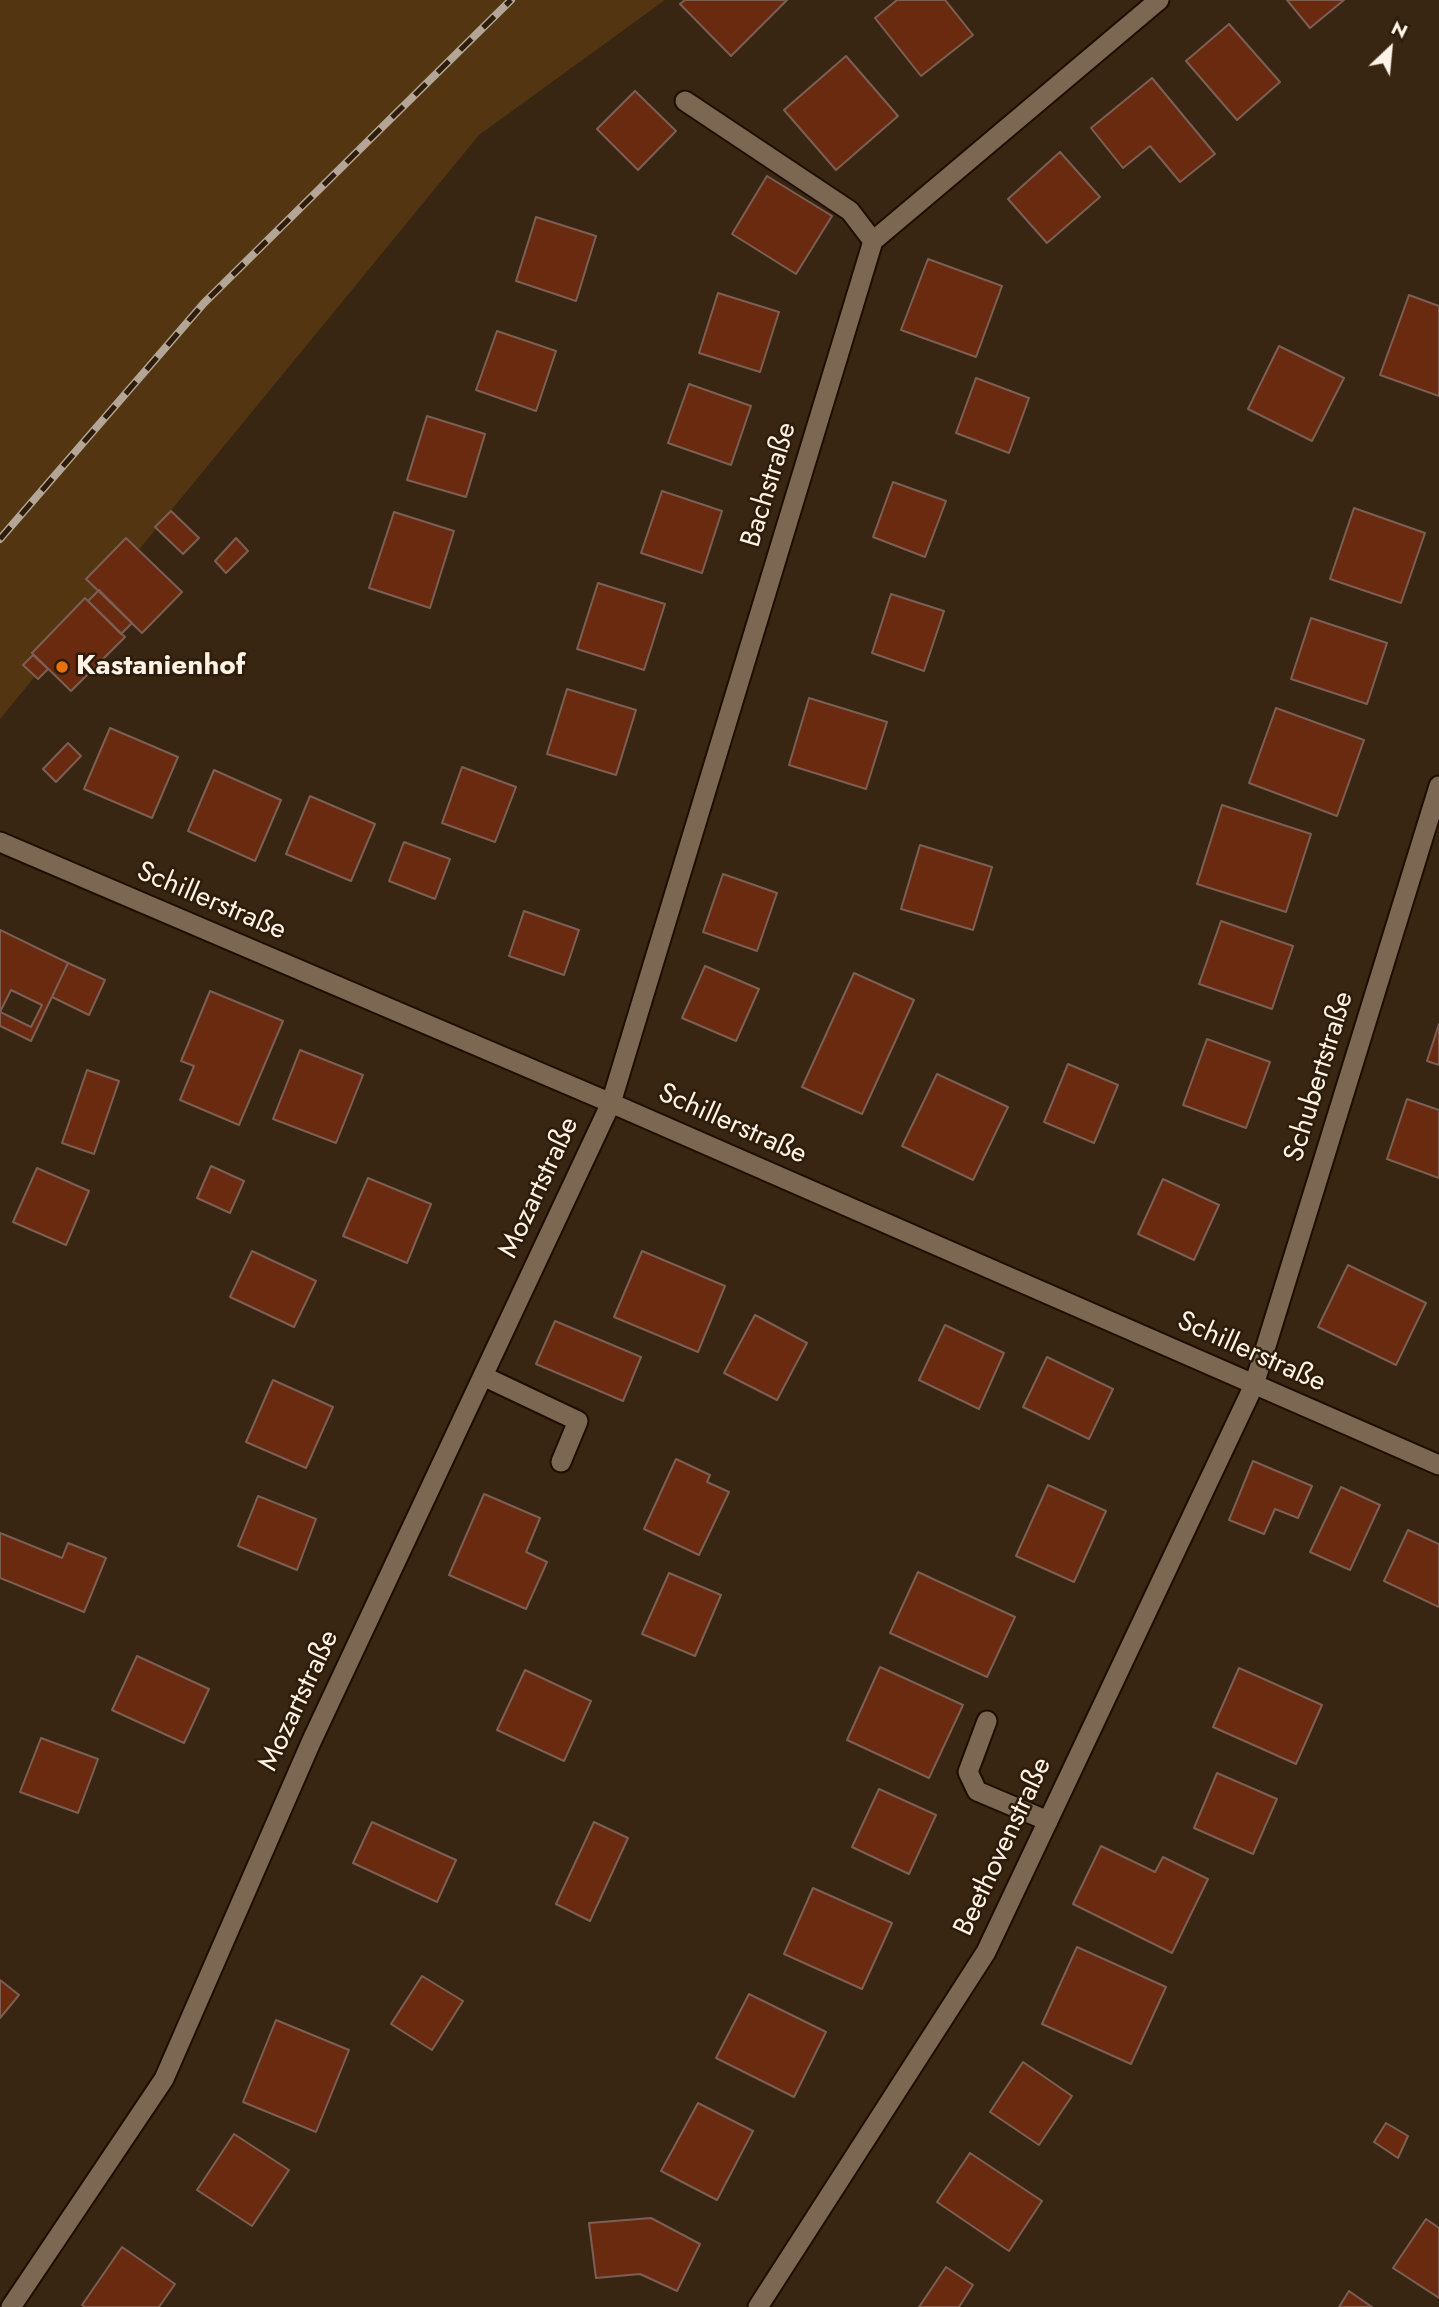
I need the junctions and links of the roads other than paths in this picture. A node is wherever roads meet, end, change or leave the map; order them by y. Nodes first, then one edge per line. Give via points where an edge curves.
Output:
1 (1159, 0) edge
2 (685, 101) dead end
3 (873, 241) junction
4 (1439, 786) edge
5 (0, 842) edge
6 (611, 1103) junction
7 (483, 1376) junction
8 (1254, 1385) junction
9 (561, 1462) dead end
10 (1439, 1465) edge
11 (987, 1721) dead end
12 (1048, 1821) junction
13 (11, 2307) edge
14 (758, 2307) edge

1 - 3 street
2 - 3 street via 850,211
3 - 6 street, Bachstraße
4 - 8 street, Schubertstraße
5 - 6 street, Schillerstraße
6 - 7 street, Mozartstraße
6 - 8 street, Schillerstraße
7 - 9 street via 578,1421
7 - 13 street, Mozartstraße via 312,1740 164,2079
8 - 10 street, Schillerstraße
8 - 12 street, Beethovenstraße
11 - 12 street via 968,1772 977,1791
12 - 14 street, Beethovenstraße via 986,1952

